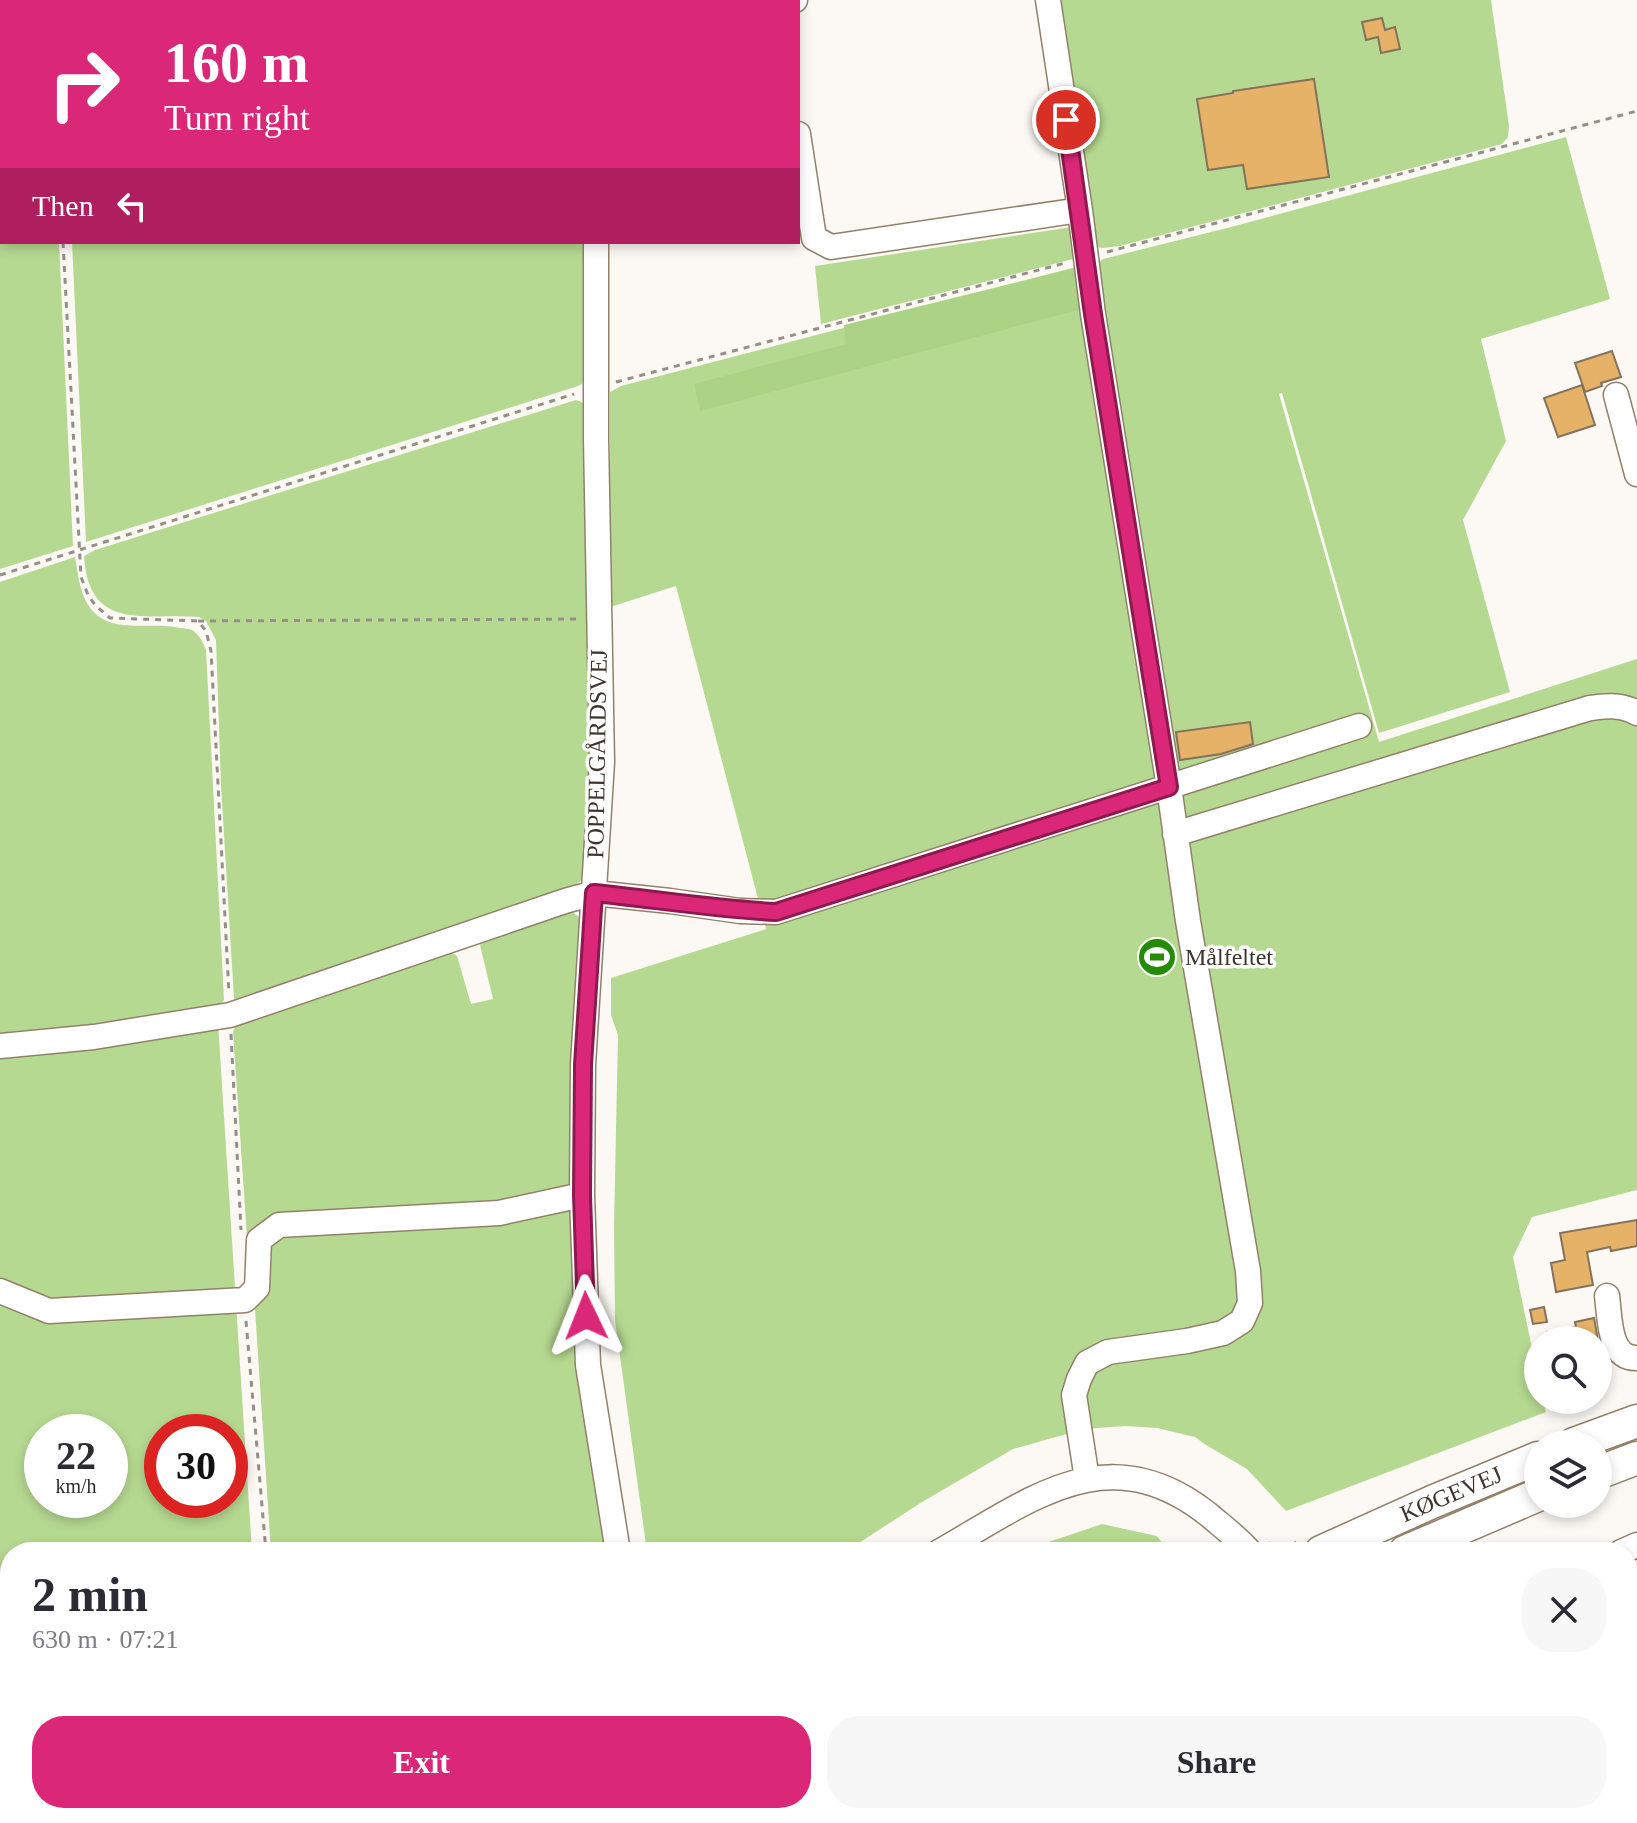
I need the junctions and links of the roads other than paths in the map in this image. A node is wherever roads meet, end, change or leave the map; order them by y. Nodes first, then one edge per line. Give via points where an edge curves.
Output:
1 (1048, 0) edge
2 (800, 158) edge
3 (1080, 210) junction
4 (806, 232) edge
5 (596, 244) edge
6 (1616, 395) dead end
7 (1637, 474) edge
8 (1637, 713) edge
9 (1359, 726) dead end
10 (1169, 787) junction
11 (1175, 834) junction
12 (594, 893) junction
13 (0, 1046) edge
14 (582, 1195) junction
15 (0, 1291) edge
16 (1607, 1296) dead end
17 (1637, 1358) edge
18 (1637, 1421) edge
19 (1612, 1430) edge
20 (1637, 1458) edge
21 (1524, 1464) edge
22 (1612, 1468) edge
23 (1087, 1479) junction
24 (1524, 1501) edge
25 (1196, 1505) junction
26 (616, 1542) edge
27 (956, 1542) edge
28 (1220, 1542) edge
29 (1242, 1542) edge
30 (1342, 1542) edge
31 (1428, 1542) edge

1 - 3 street
2 - 4 street
3 - 4 street via 831,247
3 - 10 street
5 - 12 street, POPPELGÅRDSVEJ via 602,762
6 - 7 street
8 - 11 street via 1615,705 1590,708
9 - 10 street
10 - 11 street
10 - 12 street via 776,912
11 - 23 street via 1250,1303 1242,1321 1223,1333 1108,1352 1087,1363 1074,1395
12 - 13 street via 230,1015
12 - 14 street, POPPELGÅRDSVEJ via 583,1065
14 - 15 street via 499,1213 279,1225 259,1240 257,1288 245,1300 49,1311
14 - 26 street, POPPELGÅRDSVEJ via 588,1365
16 - 17 street via 1620,1353
18 - 19 main road
20 - 22 main road
21 - 30 main road, KØGEVEJ
23 - 25 street via 1156,1483
23 - 27 street via 1040,1494
24 - 31 main road, KØGEVEJ
25 - 28 street
25 - 29 street

